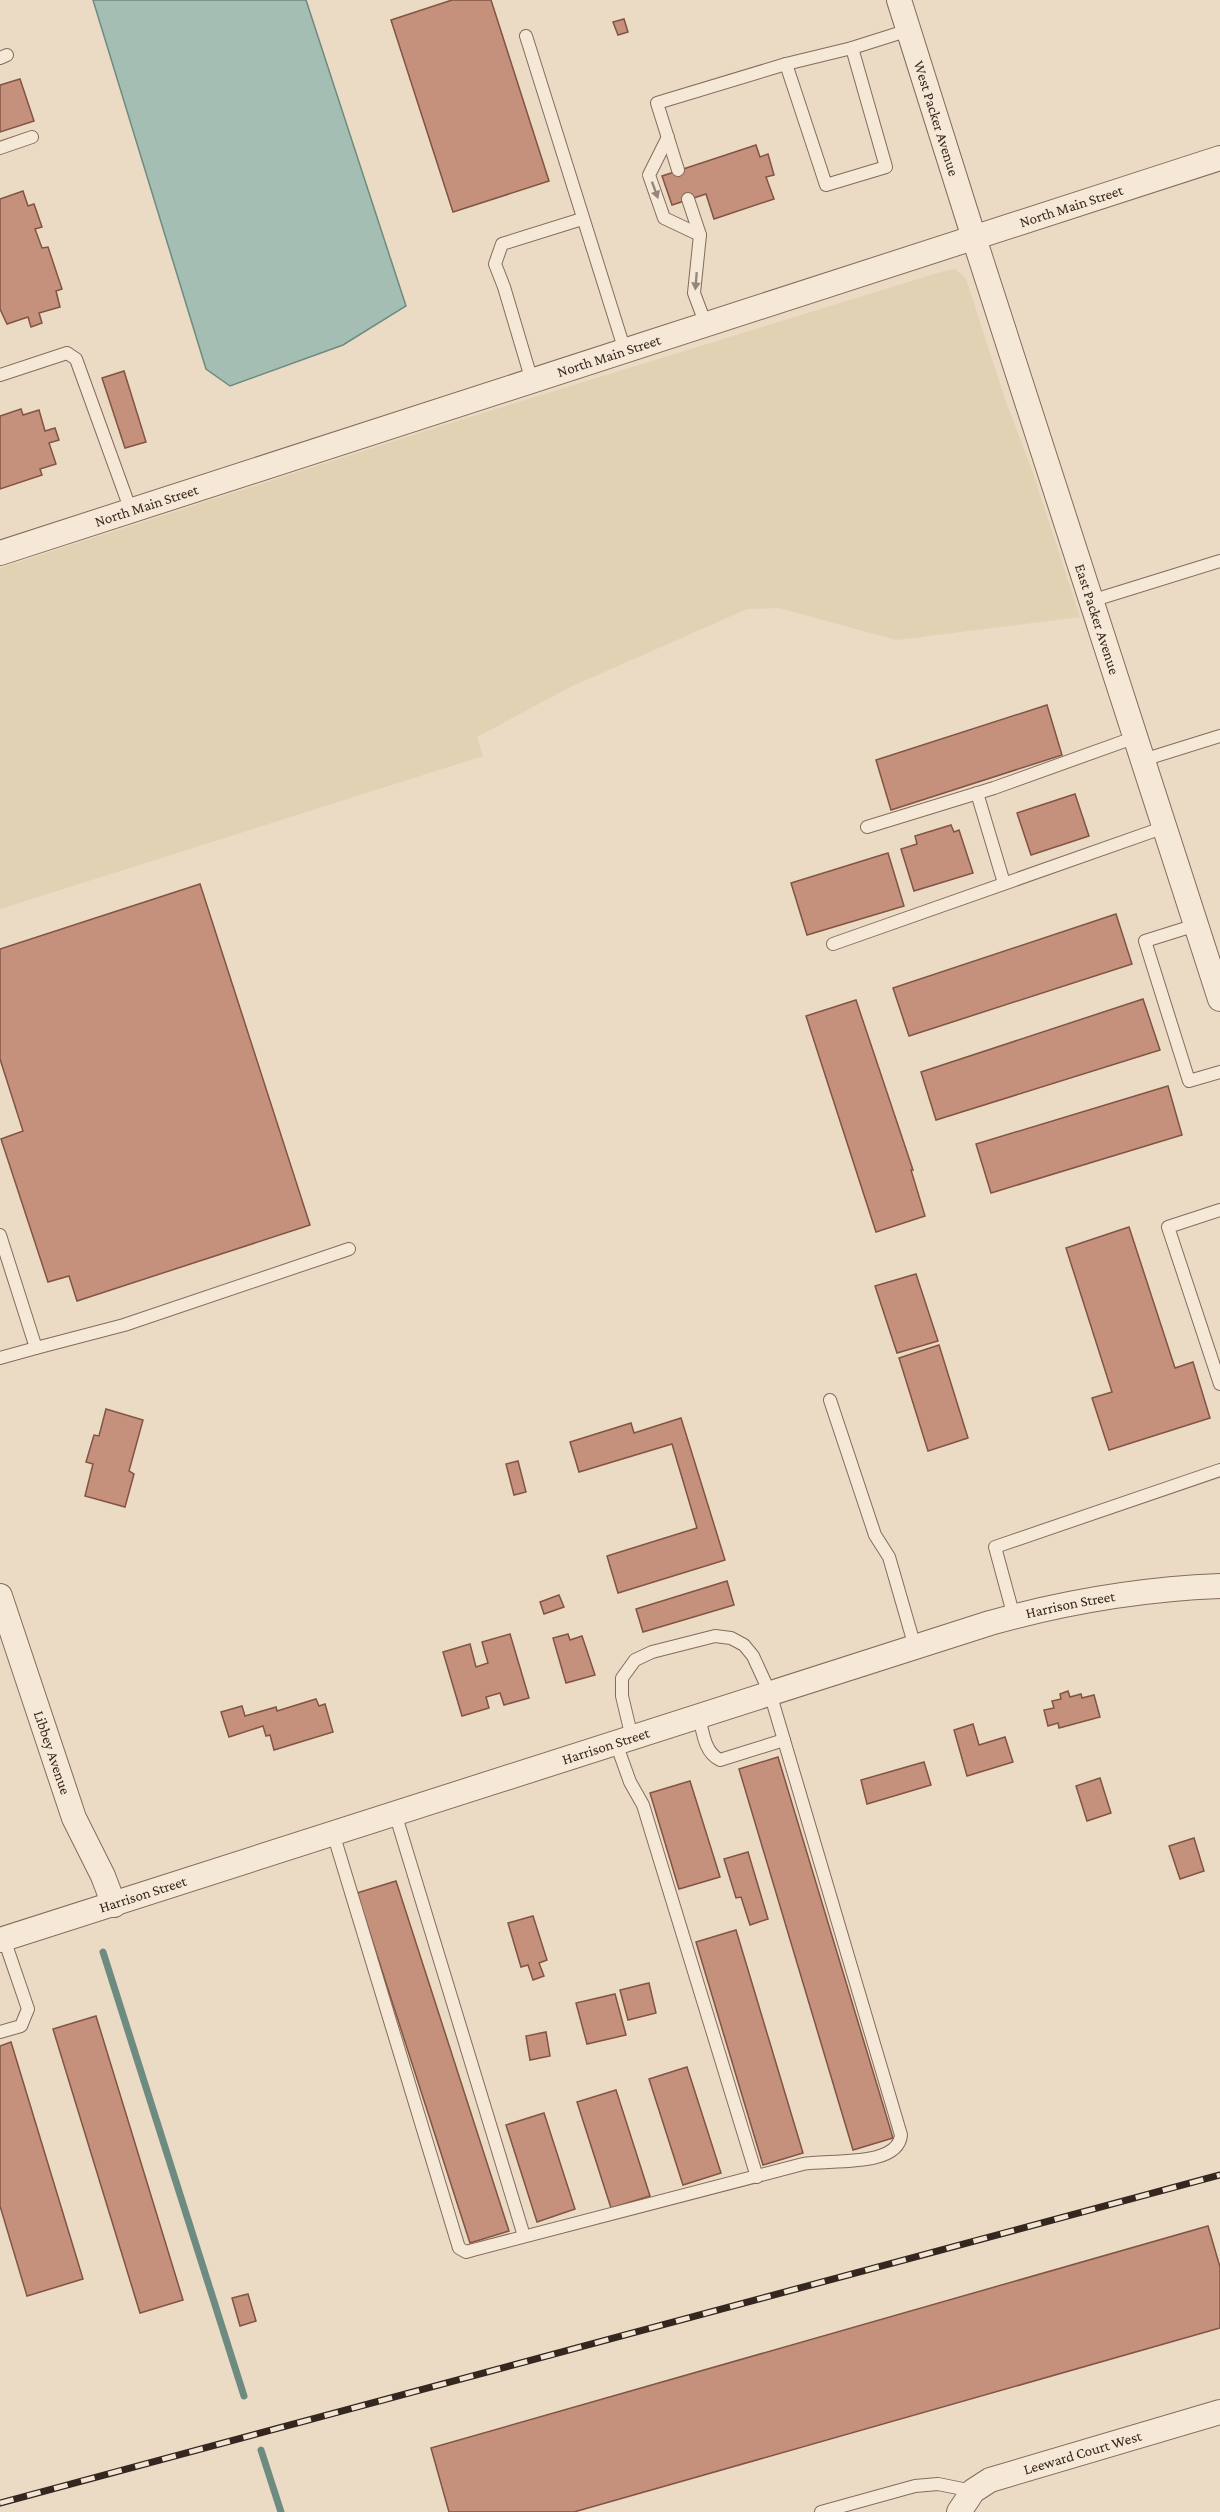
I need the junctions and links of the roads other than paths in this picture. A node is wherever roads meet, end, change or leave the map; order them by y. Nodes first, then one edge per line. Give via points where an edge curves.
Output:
1 (899, 0) edge
2 (909, 30) junction
3 (526, 36) dead end
4 (852, 48) junction
5 (786, 64) junction
6 (32, 137) dead end
7 (668, 137) junction
8 (0, 148) edge
9 (1220, 158) edge
10 (678, 171) dead end
11 (688, 199) dead end
12 (582, 219) junction
13 (700, 235) junction
14 (974, 238) junction
15 (706, 325) junction
16 (625, 351) junction
17 (0, 375) edge
18 (532, 381) junction
19 (131, 511) junction
20 (0, 553) edge
21 (1220, 561) edge
22 (1091, 601) junction
23 (1220, 736) edge
24 (1139, 749) junction
25 (977, 793) junction
26 (867, 827) dead end
27 (1164, 827) junction
28 (1004, 883) junction
29 (1196, 925) junction
30 (833, 944) dead end
31 (1220, 999) edge
32 (1220, 1072) edge
33 (1220, 1210) edge
34 (0, 1235) edge
35 (349, 1249) dead end
36 (36, 1348) junction
37 (0, 1358) edge
38 (1220, 1384) edge
39 (830, 1400) dead end
40 (1220, 1470) edge
41 (1220, 1586) edge
42 (0, 1596) edge
43 (1014, 1617) junction
44 (915, 1647) junction
45 (770, 1694) junction
46 (699, 1716) junction
47 (624, 1740) junction
48 (784, 1740) junction
49 (395, 1813) junction
50 (333, 1833) junction
51 (114, 1905) junction
52 (2, 1940) edge
53 (0, 2032) edge
54 (757, 2177) junction
55 (524, 2236) junction
56 (1220, 2412) edge
57 (973, 2491) junction
58 (821, 2512) edge
59 (959, 2512) edge

1 - 2 street, West Packer Avenue
2 - 4 lane
2 - 14 street, West Packer Avenue
3 - 12 lane
4 - 5 lane
4 - 5 lane via 886,167 826,185
5 - 7 lane via 657,103
6 - 8 lane
7 - 10 lane
7 -> 13 lane via 649,175 664,218
9 - 14 street, North Main Street
11 - 13 lane
12 - 16 lane
12 - 18 lane via 502,244 495,264
13 -> 15 lane via 694,293
14 - 15 street, North Main Street
14 - 22 street, East Packer Avenue
15 - 16 street, North Main Street
16 - 18 street, North Main Street
17 - 19 lane via 67,353 76,359
18 - 19 street, North Main Street
19 - 20 street, North Main Street
21 - 22 lane
22 - 24 street, East Packer Avenue
23 - 24 lane
24 - 25 lane
24 - 27 street, East Packer Avenue
25 - 26 lane
25 - 28 lane
27 - 28 lane
27 - 29 street, East Packer Avenue
28 - 30 lane
29 - 31 street, East Packer Avenue
29 - 32 lane via 1145,941 1189,1081
33 - 38 lane via 1168,1227
34 - 36 lane
35 - 36 lane via 124,1324
36 - 37 lane
39 - 44 lane via 875,1535 889,1557
40 - 43 lane via 995,1547
41 - 43 street, Harrison Street via 1143,1592
42 - 51 street, Libbey Avenue via 74,1818
43 - 44 street, Harrison Street
44 - 45 street, Harrison Street
45 - 46 street, Harrison Street
45 - 47 lane via 753,1656 731,1638 715,1636 652,1652 634,1660 621,1678
45 - 48 lane
46 - 47 street, Harrison Street
46 - 48 lane via 707,1748 720,1760
47 - 49 street, Harrison Street
47 - 54 lane via 630,1782 643,1805
48 - 54 lane via 901,2135 893,2151 856,2162 819,2161
49 - 50 street, Harrison Street
49 - 55 lane
50 - 51 street, Harrison Street
50 - 55 lane via 459,2248 466,2252
51 - 52 street, Harrison Street
52 - 53 lane via 28,2009 21,2026
54 - 55 lane
56 - 57 street, Leeward Court West via 990,2480
57 - 58 lane via 938,2484 915,2486
57 - 59 street, Leeward Court West

